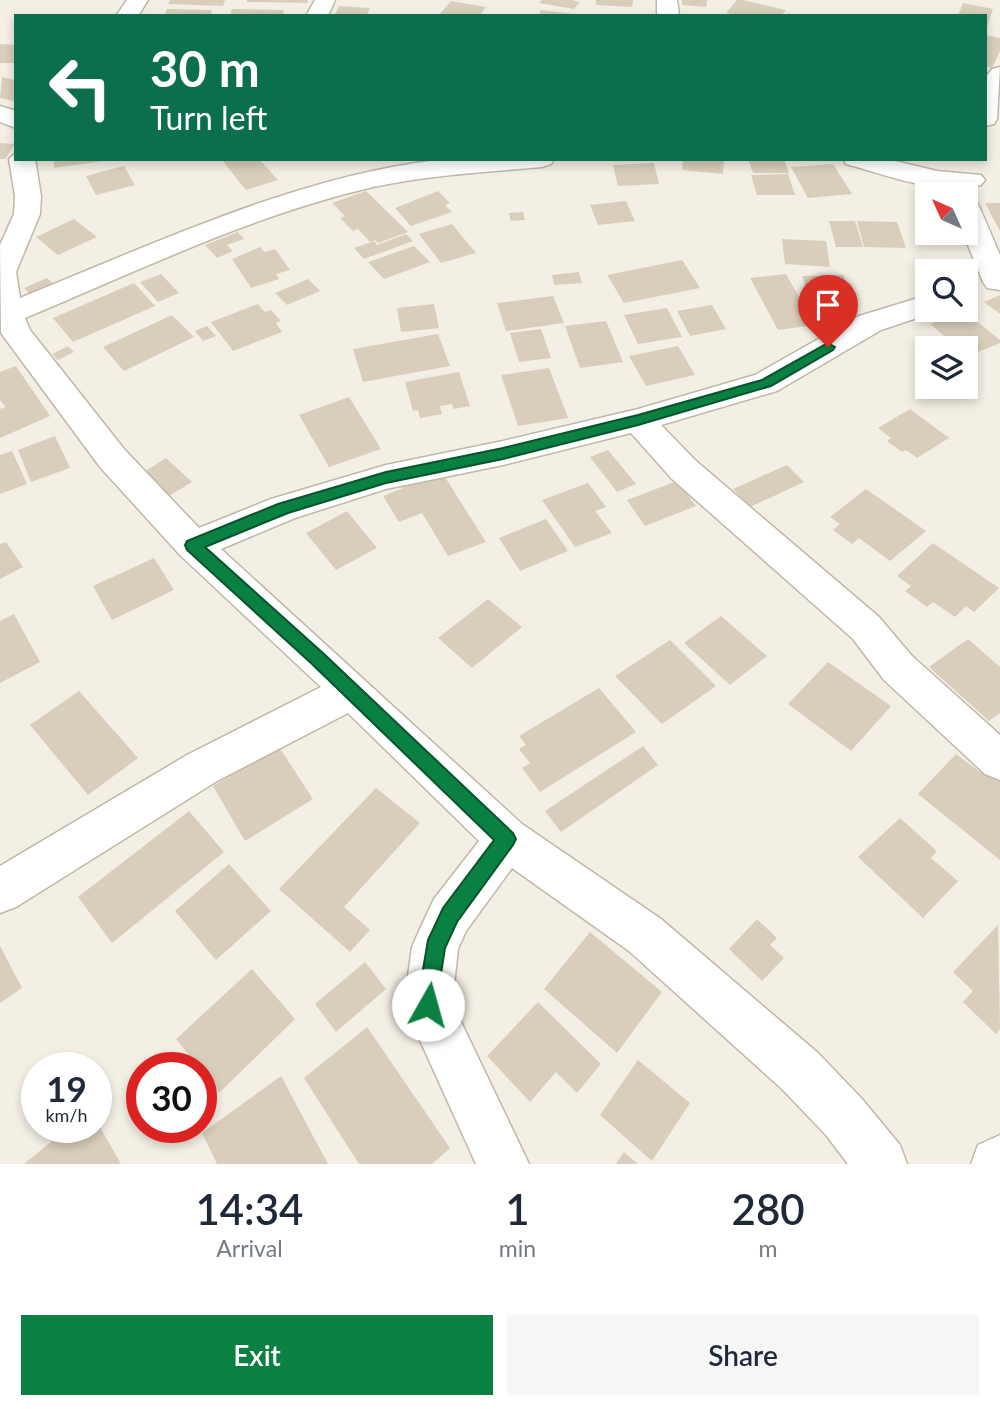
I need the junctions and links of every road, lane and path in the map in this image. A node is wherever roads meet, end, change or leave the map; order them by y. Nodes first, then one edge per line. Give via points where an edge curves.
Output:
1 (1000, 74) edge
2 (987, 100) edge
3 (22, 161) edge
4 (520, 161) edge
5 (863, 161) edge
6 (954, 182) edge
7 (978, 223) edge
8 (991, 284) edge
9 (915, 308) edge
10 (8, 328) edge
11 (638, 420) junction
12 (193, 545) junction
13 (352, 691) junction
14 (1000, 761) edge
15 (507, 839) junction
16 (0, 891) edge
17 (503, 1164) edge
18 (881, 1164) edge

1 - 2 street
3 - 10 street via 27,215 2,272
4 - 10 street via 421,170 264,213
5 - 6 street
7 - 8 street
9 - 11 street via 870,323 766,383
10 - 12 street via 112,458
11 - 12 street via 386,477 283,508
11 - 14 street via 684,470 857,619 898,668
12 - 13 street
13 - 15 street
13 - 16 street via 202,768
15 - 17 street via 450,915 435,947 428,1005
15 - 18 street via 645,935 800,1071

